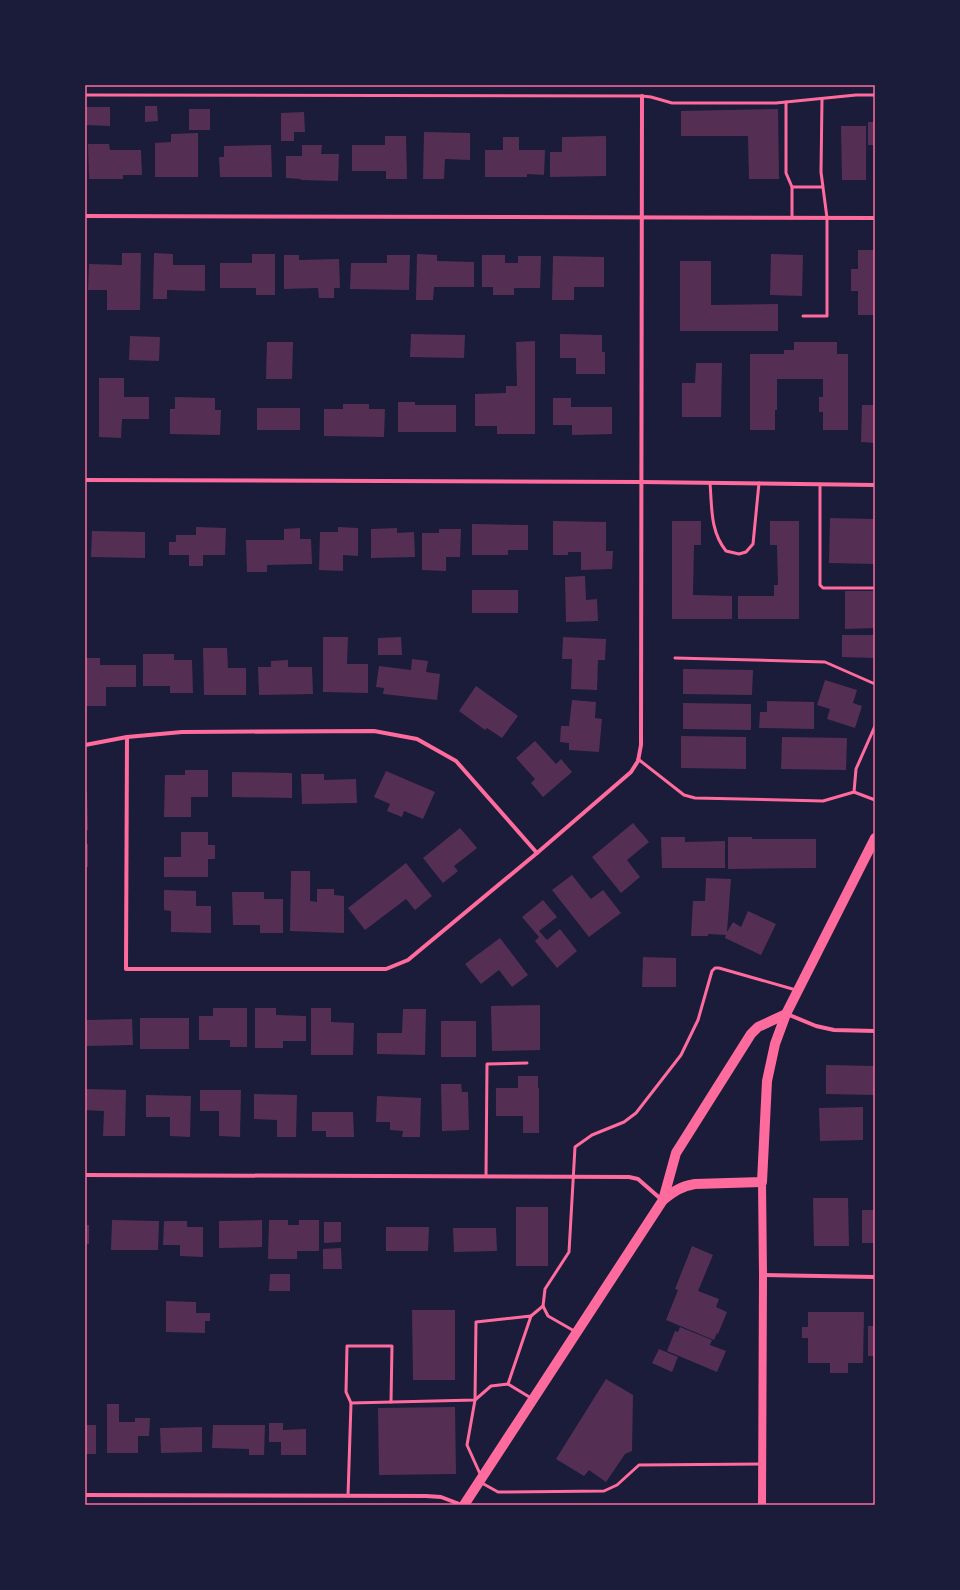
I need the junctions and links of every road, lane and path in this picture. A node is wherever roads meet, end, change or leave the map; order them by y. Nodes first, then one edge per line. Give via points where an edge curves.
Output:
1 (85, 95) edge
2 (875, 95) edge
3 (642, 96) junction
4 (822, 99) junction
5 (786, 102) junction
6 (822, 187) junction
7 (792, 188) junction
8 (85, 216) edge
9 (641, 217) junction
10 (792, 218) junction
11 (827, 218) junction
12 (875, 218) edge
13 (803, 316) dead end
14 (85, 480) edge
15 (641, 482) junction
16 (710, 483) junction
17 (759, 483) junction
18 (820, 484) junction
19 (875, 485) edge
20 (875, 588) edge
21 (675, 658) dead end
22 (875, 684) edge
23 (875, 726) edge
24 (127, 737) junction
25 (85, 745) edge
26 (638, 758) junction
27 (854, 792) junction
28 (875, 800) edge
29 (875, 838) edge
30 (537, 854) junction
31 (798, 990) junction
32 (786, 1014) junction
33 (875, 1031) edge
34 (527, 1063) dead end
35 (85, 1175) edge
36 (486, 1176) junction
37 (574, 1176) junction
38 (762, 1182) junction
39 (663, 1200) junction
40 (763, 1275) junction
41 (875, 1277) edge
42 (543, 1306) junction
43 (531, 1316) junction
44 (577, 1332) junction
45 (508, 1384) junction
46 (533, 1399) junction
47 (476, 1400) junction
48 (391, 1402) junction
49 (351, 1403) junction
50 (762, 1464) junction
51 (481, 1480) junction
52 (85, 1495) edge
53 (348, 1496) junction
54 (463, 1505) edge
55 (762, 1505) edge

1 - 3 lane
2 - 4 lane
3 - 5 lane via 651,96 672,103
3 - 9 street
4 - 5 lane
4 - 6 lane
5 - 7 lane via 786,173
6 - 7 lane
6 - 11 lane
7 - 10 lane
8 - 9 street
9 - 10 street
9 - 15 street
10 - 11 street
11 - 12 street
11 - 13 lane via 827,316
14 - 15 street
15 - 16 street
15 - 26 street via 641,745
16 - 17 street
16 - 17 lane via 713,526 719,542 726,551 739,554 746,552 753,544
17 - 18 street
18 - 19 street
18 - 20 lane via 820,585 823,588
21 - 22 lane via 825,662
23 - 27 lane via 856,769
24 - 25 street
24 - 30 street via 182,732 374,731 417,739 456,760
24 - 30 street via 126,969 386,969 408,960
26 - 27 lane via 684,795 695,798 823,801
26 - 30 street via 631,772
27 - 28 lane
29 - 31 main road
31 - 32 main road
31 - 37 lane via 715,968 698,1020 681,1055 636,1113 624,1122 592,1135 575,1147
32 - 33 street via 834,1030
32 - 38 main road via 775,1044 767,1082
32 - 39 main road via 758,1027 751,1034 676,1153
34 - 36 lane via 487,1064
35 - 36 street
36 - 37 street
37 - 39 street via 638,1179
37 - 42 lane via 569,1252 545,1289
38 - 39 main road via 695,1184 675,1190
38 - 40 main road
39 - 44 main road
40 - 41 street
40 - 50 main road
42 - 43 lane
42 - 44 lane via 548,1316
43 - 45 lane
43 - 47 lane via 476,1322
44 - 46 main road
45 - 46 lane
45 - 47 lane via 491,1386
46 - 51 main road
47 - 48 lane
47 - 51 lane via 467,1445
48 - 49 lane
48 - 49 lane via 392,1346 347,1346 346,1392
49 - 53 lane
50 - 51 lane via 639,1465 617,1485 604,1491 498,1492
50 - 55 main road
51 - 54 main road
52 - 53 street
53 - 54 street via 441,1497

